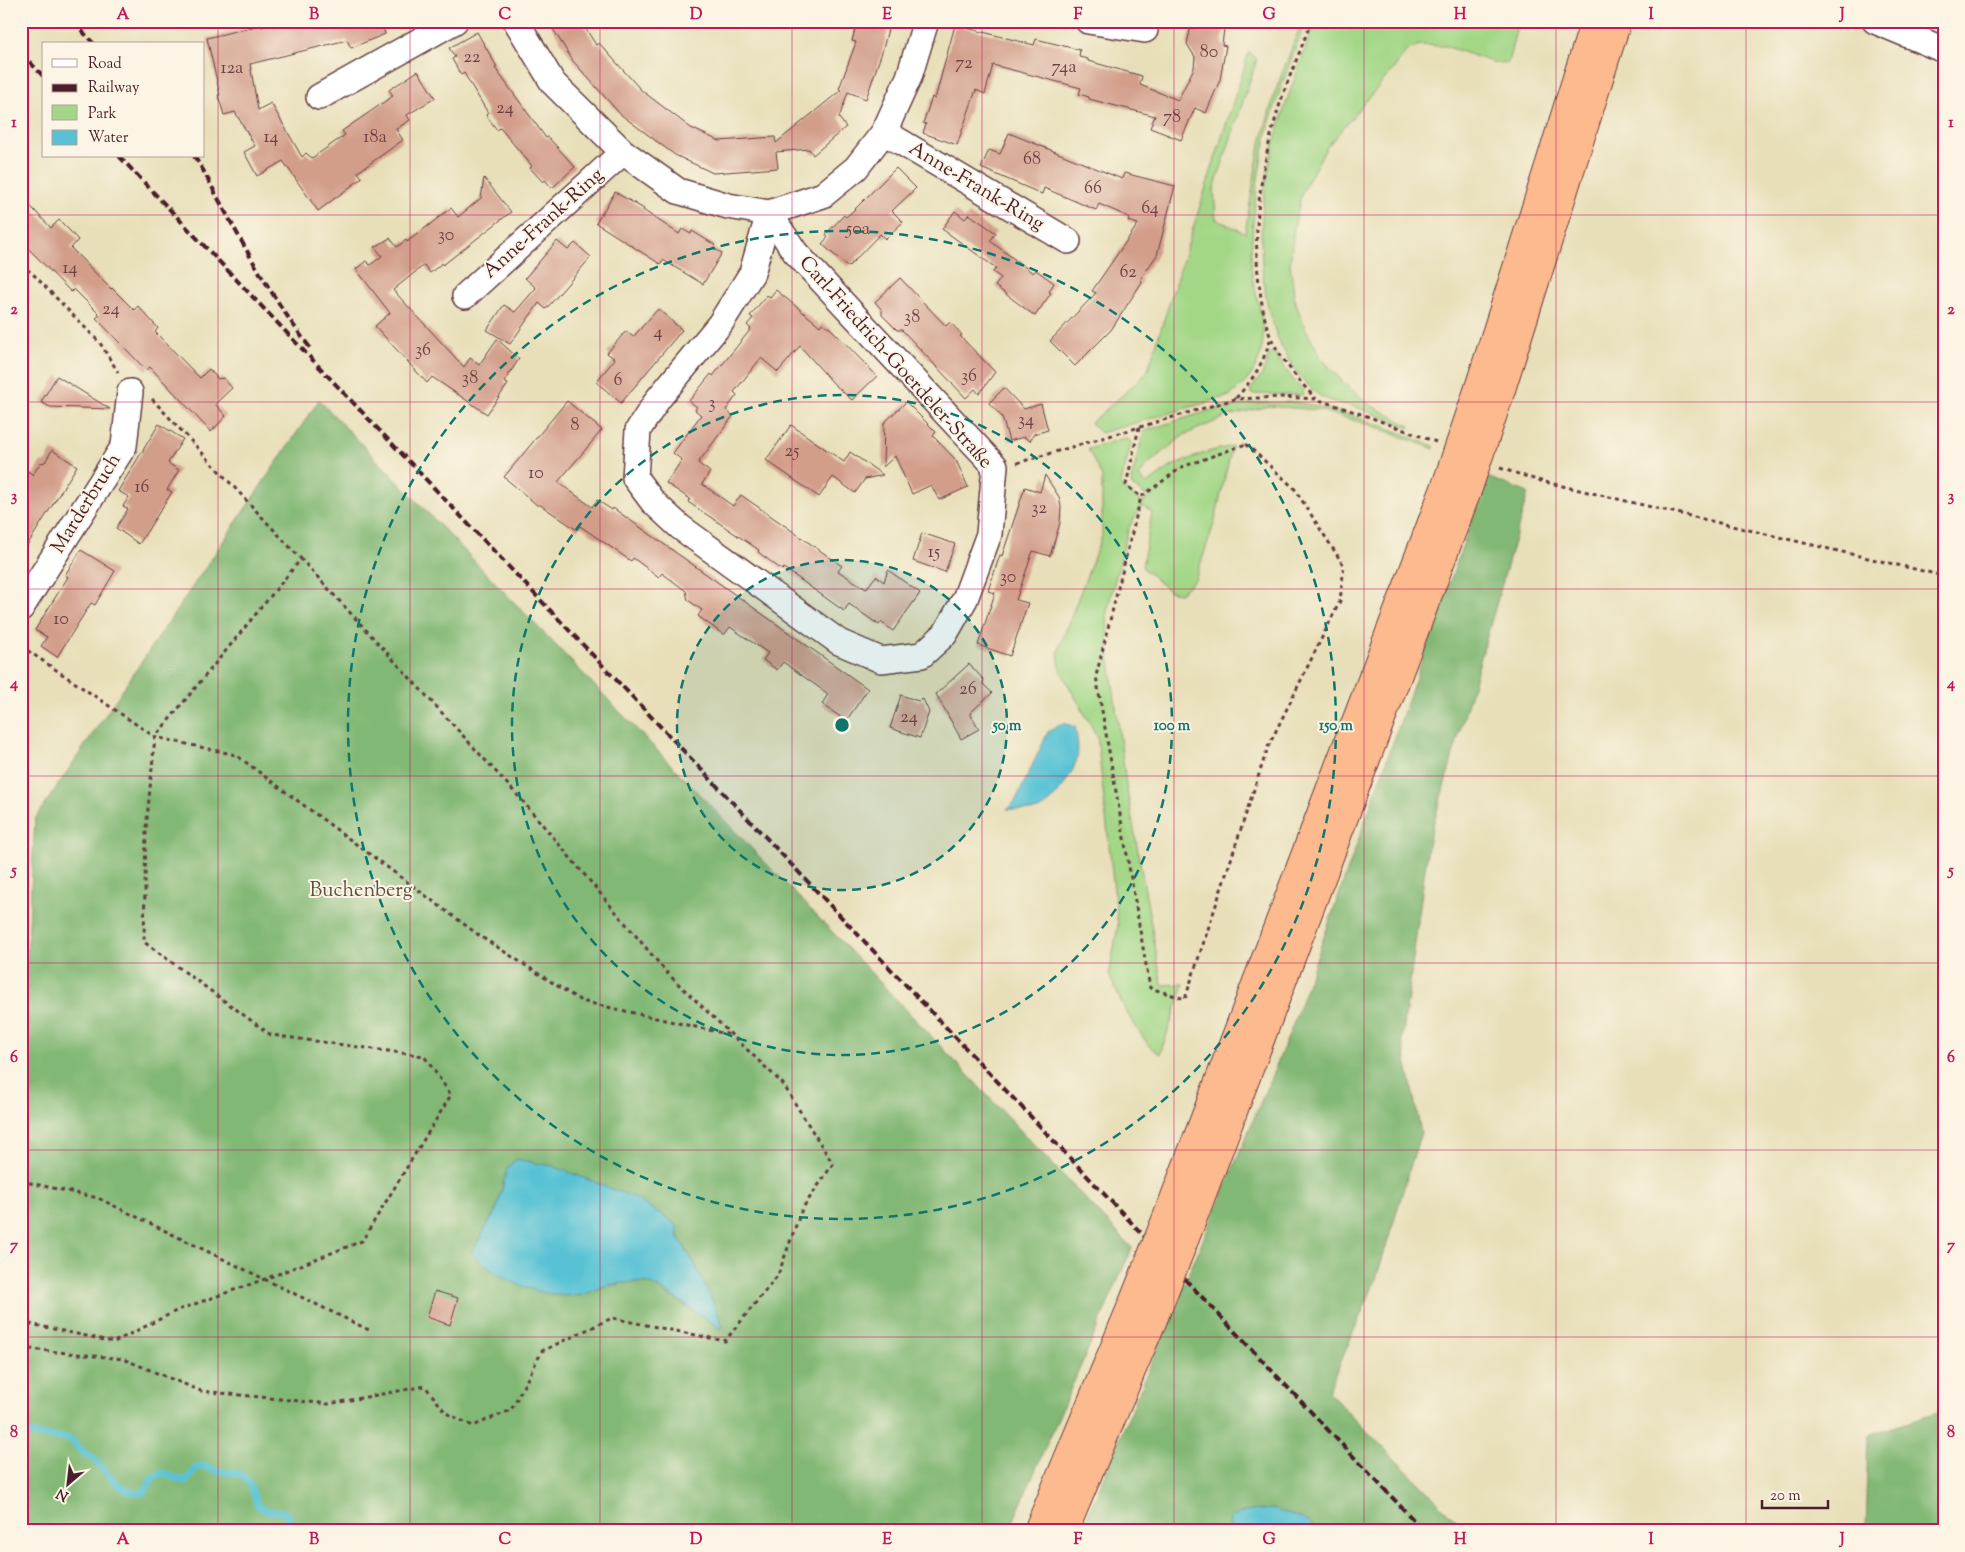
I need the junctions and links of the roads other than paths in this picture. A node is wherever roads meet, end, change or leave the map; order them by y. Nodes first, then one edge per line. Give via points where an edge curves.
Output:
1 (455, 21) edge
2 (516, 21) edge
3 (926, 21) edge
4 (1088, 21) edge
5 (1594, 21) edge
6 (1617, 21) edge
7 (1874, 21) edge
8 (1145, 30) dead end
9 (1944, 50) edge
10 (319, 97) dead end
11 (884, 132) junction
12 (623, 152) junction
13 (769, 213) junction
14 (1068, 241) dead end
15 (465, 296) dead end
16 (130, 392) road end
17 (1488, 395) junction
18 (21, 608) edge
19 (1142, 1313) junction
20 (1038, 1531) edge
21 (1064, 1531) edge

1 - 10 street
2 - 12 street, Anne-Frank-Ring via 553,83
3 - 11 street, Anne-Frank-Ring via 909,77
4 - 8 street
5 - 17 highway
6 - 17 highway
7 - 9 street
11 - 13 street, Anne-Frank-Ring via 856,168 823,195
11 - 14 street, Anne-Frank-Ring
12 - 13 street, Anne-Frank-Ring via 678,191 728,206
12 - 15 street, Anne-Frank-Ring
13 - 13 street, Carl-Friedrich-Goerdeler-Straße via 752,273 720,324 658,399 638,430 635,478 653,502 680,527 840,642 881,660 922,655 945,634 965,599 989,534 995,466 795,252
16 - 18 street, Marderbruch via 124,446
17 - 19 highway, bridge via 1457,487
19 - 20 highway
19 - 21 highway

